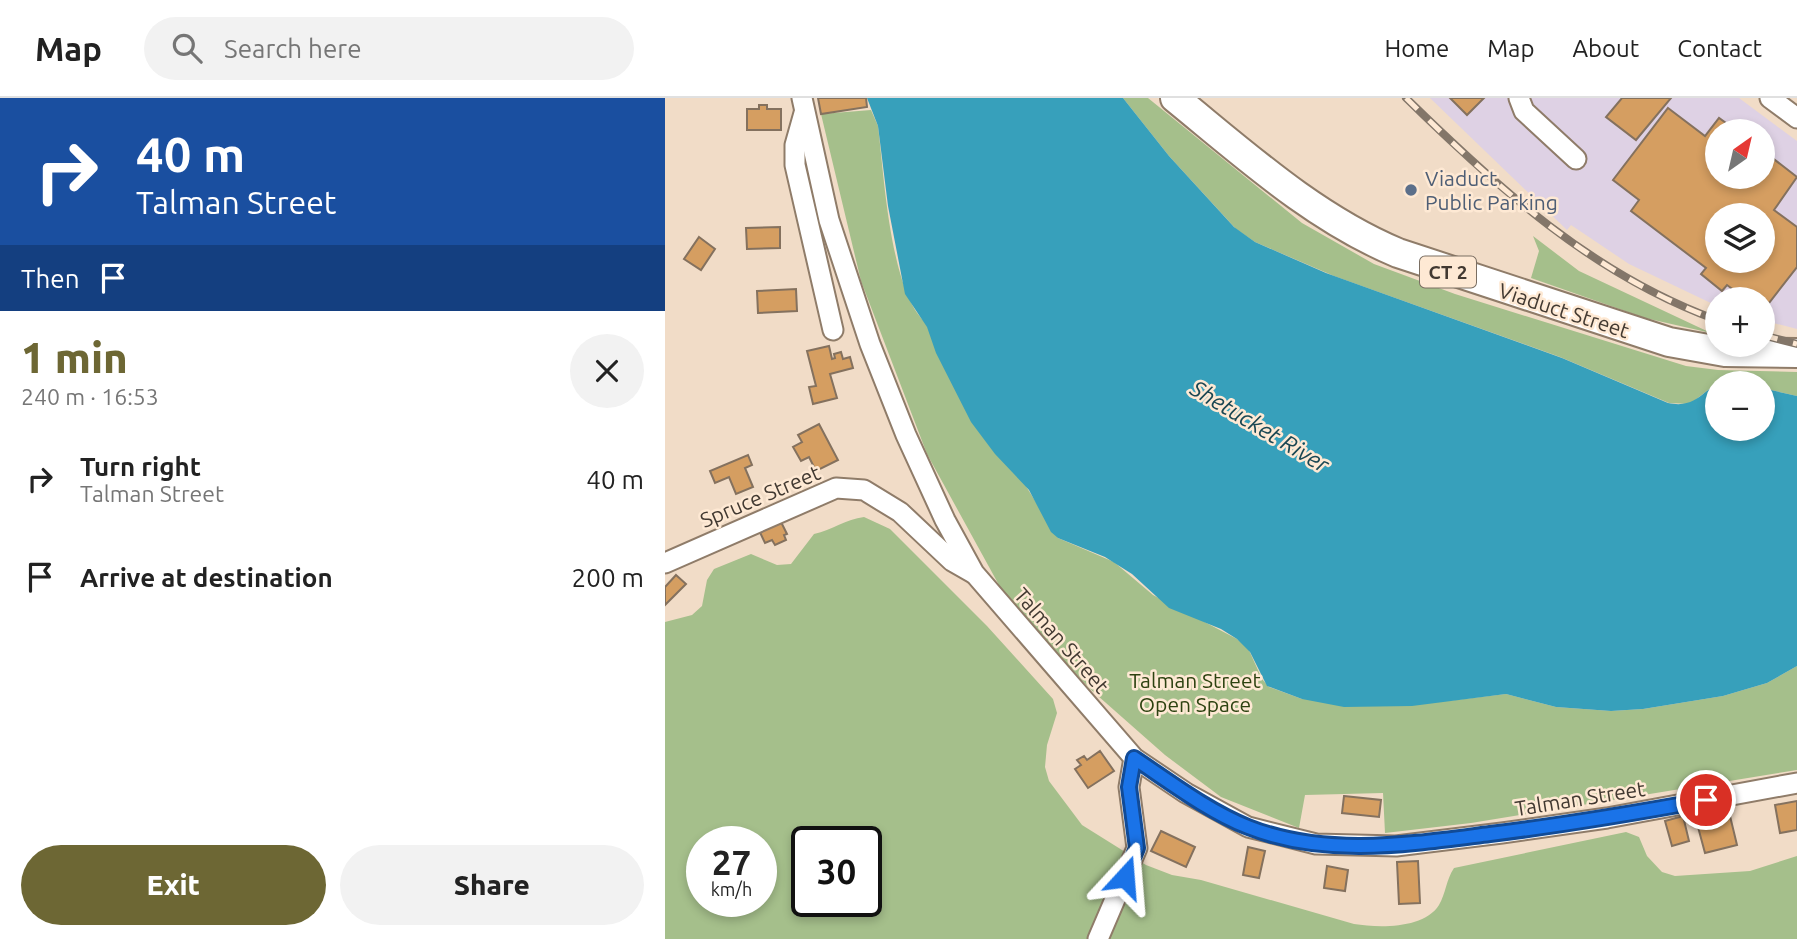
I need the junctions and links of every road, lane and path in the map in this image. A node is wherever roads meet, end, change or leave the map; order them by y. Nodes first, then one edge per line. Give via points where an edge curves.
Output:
1 (1175, 98) edge
2 (1520, 98) edge
3 (1770, 98) edge
4 (803, 105) edge
5 (1797, 118) edge
6 (1576, 159) dead end
7 (834, 330) dead end
8 (1797, 353) edge
9 (665, 563) edge
10 (974, 573) junction
11 (1134, 758) junction
12 (1797, 783) edge
13 (1098, 939) edge

1 - 8 highway, Viaduct Street / CT 2 via 1307,202 1376,244 1625,330 1717,351
2 - 6 street via 1530,118
3 - 5 street
4 - 7 street via 795,165
4 - 10 street, Talman Street via 829,220 870,344 906,435
9 - 10 street, Spruce Street via 836,488 864,490 900,512 952,561
10 - 11 street, Talman Street
11 - 12 street, Talman Street via 1248,827 1316,844 1396,846 1502,833
11 - 13 street via 1129,787 1137,848

